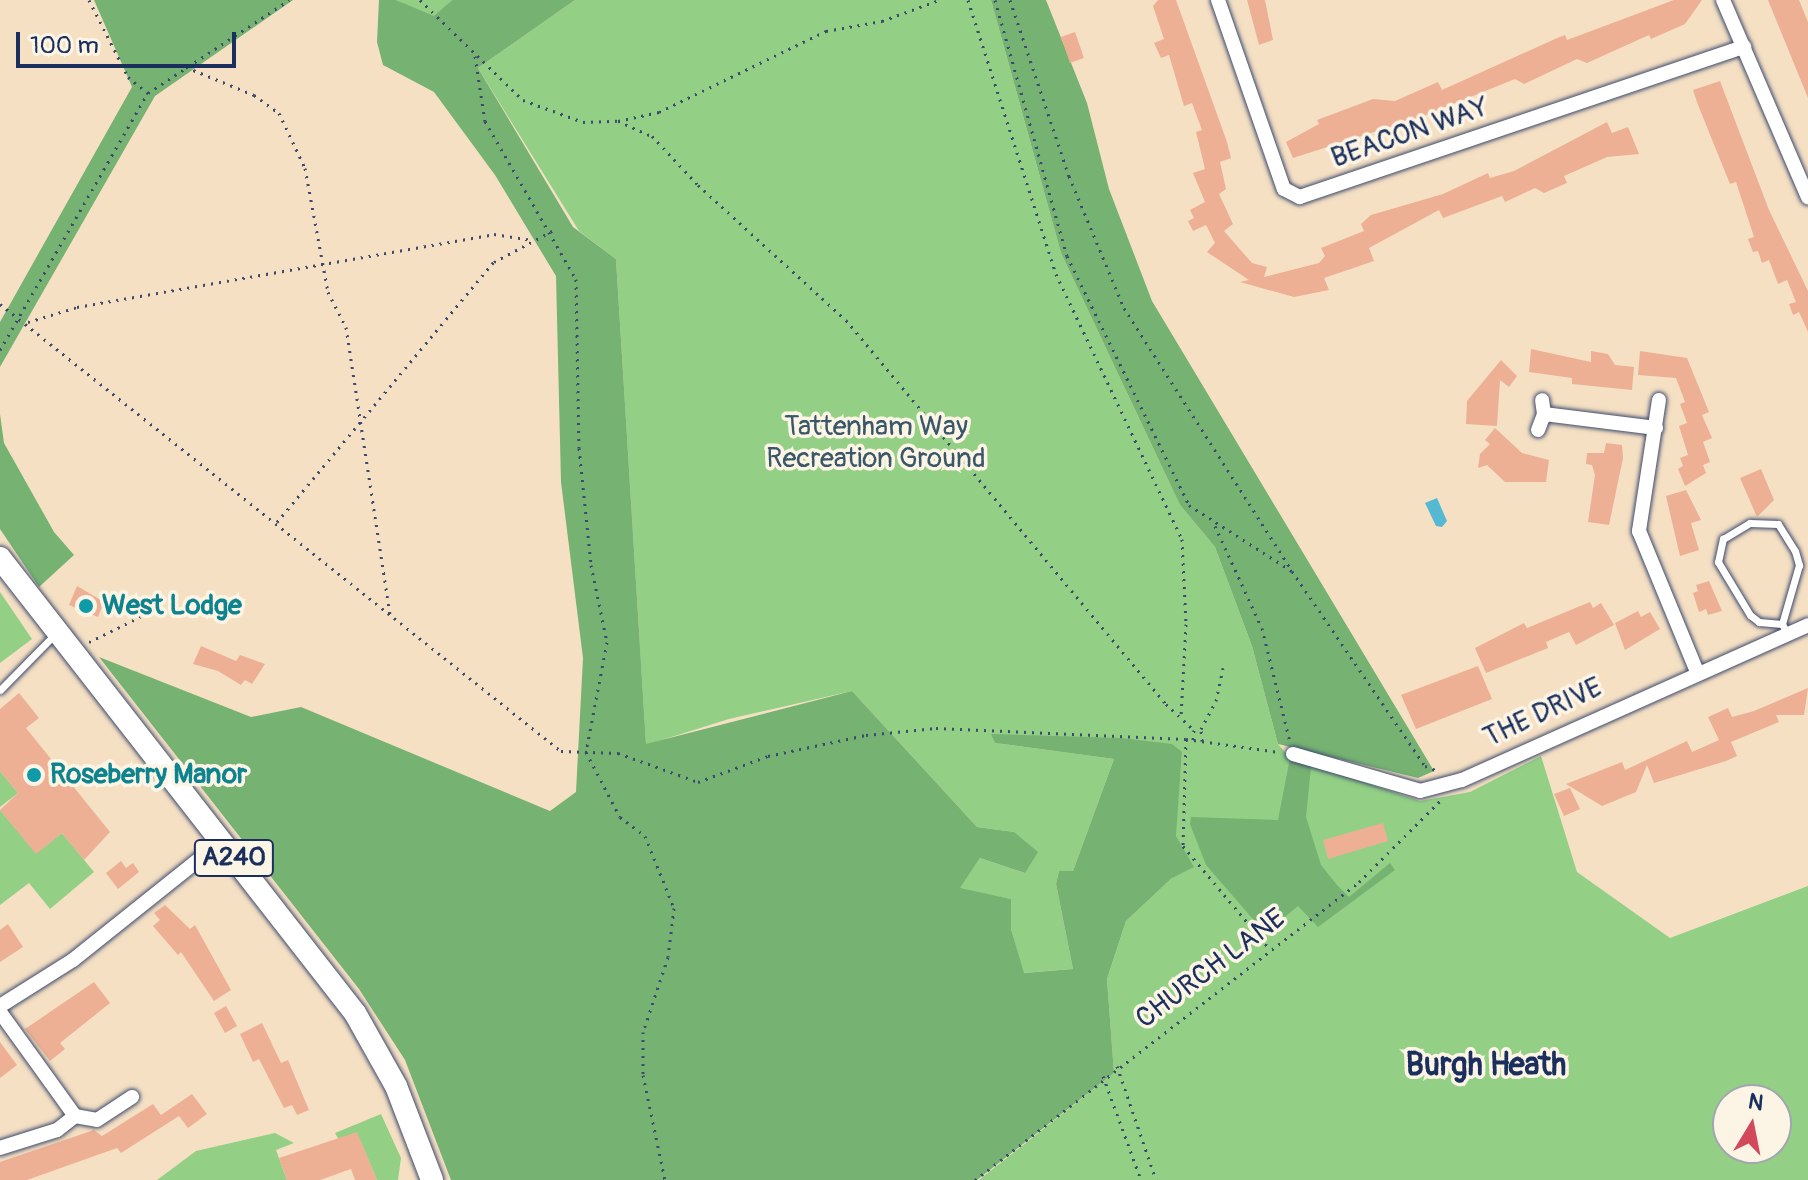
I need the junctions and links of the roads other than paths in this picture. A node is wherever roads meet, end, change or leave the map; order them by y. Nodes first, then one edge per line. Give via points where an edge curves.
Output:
1 (1218, 0) edge
2 (1723, 0) edge
3 (1744, 47) junction
4 (1808, 197) edge
5 (1659, 400) dead end
6 (1656, 428) junction
7 (1538, 430) dead end
8 (0, 558) edge
9 (1808, 625) edge
10 (1784, 629) junction
11 (60, 630) junction
12 (1697, 672) junction
13 (0, 690) edge
14 (1293, 754) road end
15 (221, 842) junction
16 (0, 1006) edge
17 (0, 1012) edge
18 (132, 1097) dead end
19 (75, 1116) junction
20 (0, 1148) edge
21 (432, 1180) edge

1 - 3 street, BEACON WAY via 1284,189 1300,197
2 - 3 street
3 - 4 street
5 - 6 street
6 - 7 street via 1543,407
6 - 12 street via 1639,531
8 - 11 highway, A240
9 - 10 street, THE DRIVE
10 - 10 lane via 1799,565 1795,551 1778,524 1750,523 1723,539 1718,562 1750,615
10 - 12 street, THE DRIVE
11 - 13 lane
11 - 15 highway, A240
12 - 14 street, THE DRIVE via 1462,780 1420,791
15 - 16 street via 73,960
15 - 21 highway, A240 via 355,1013 396,1086
17 - 19 street
18 - 19 street via 97,1120
19 - 20 street via 57,1130

